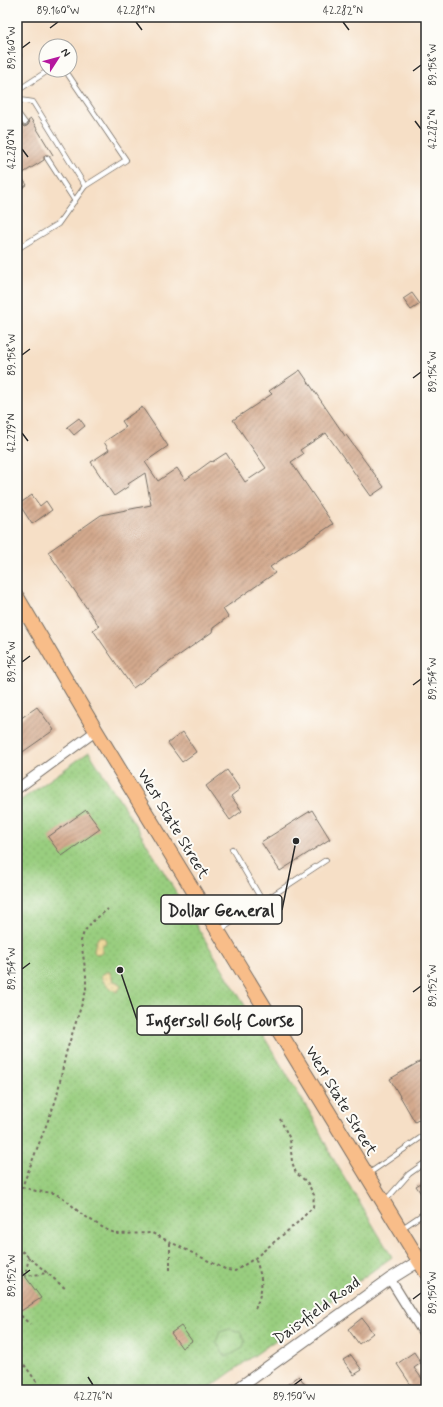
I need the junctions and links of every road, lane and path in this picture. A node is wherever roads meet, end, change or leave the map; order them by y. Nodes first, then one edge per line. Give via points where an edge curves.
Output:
1 (17, 52) edge
2 (17, 56) edge
3 (38, 77) edge
4 (70, 78) edge
5 (17, 91) edge
6 (18, 99) edge
7 (25, 123) dead end
8 (47, 158) dead end
9 (85, 186) junction
10 (75, 201) junction
11 (17, 249) edge
12 (19, 606) edge
13 (96, 732) junction
14 (17, 789) edge
15 (232, 849) dead end
16 (326, 860) dead end
17 (263, 902) junction
18 (108, 909) dead end
19 (218, 931) junction
20 (280, 1119) dead end
21 (426, 1134) edge
22 (426, 1162) edge
23 (371, 1172) dead end
24 (22, 1187) junction
25 (17, 1200) edge
26 (383, 1202) junction
27 (426, 1212) edge
28 (400, 1229) junction
29 (170, 1241) junction
30 (17, 1247) edge
31 (29, 1257) junction
32 (255, 1258) junction
33 (422, 1264) edge
34 (170, 1270) dead end
35 (48, 1274) junction
36 (390, 1279) junction
37 (67, 1290) dead end
38 (255, 1308) dead end
39 (17, 1311) edge
40 (30, 1324) dead end
41 (426, 1337) edge
42 (17, 1355) edge
43 (38, 1390) edge
44 (236, 1390) edge

1 - 2 lane
3 - 5 lane
4 - 9 lane via 126,160
6 - 7 lane via 17,112
6 - 9 lane via 33,102
8 - 10 lane
9 - 10 lane
10 - 11 lane via 58,224
12 - 13 main road, West State Street
13 - 14 street
13 - 19 main road, West State Street
15 - 17 lane
16 - 17 lane
17 - 19 lane
18 - 24 path via 92,922 81,941 86,991 66,1053 56,1100
19 - 26 main road, West State Street
20 - 32 path via 290,1139 292,1162 296,1173 307,1182 314,1195 313,1207
21 - 23 lane
22 - 26 lane via 409,1174
24 - 25 path
24 - 29 path via 54,1193 80,1213 117,1234 152,1233
26 - 28 main road, West State Street
27 - 28 lane
28 - 33 main road, West State Street
29 - 32 path via 227,1270 235,1271
29 - 34 path
30 - 31 path
31 - 35 path
31 - 35 path via 25,1276
32 - 38 path via 262,1282 261,1296
33 - 36 street, Daisyfield Road
35 - 37 path
36 - 41 street
36 - 44 street, Daisyfield Road
39 - 40 path
42 - 43 path via 36,1381

